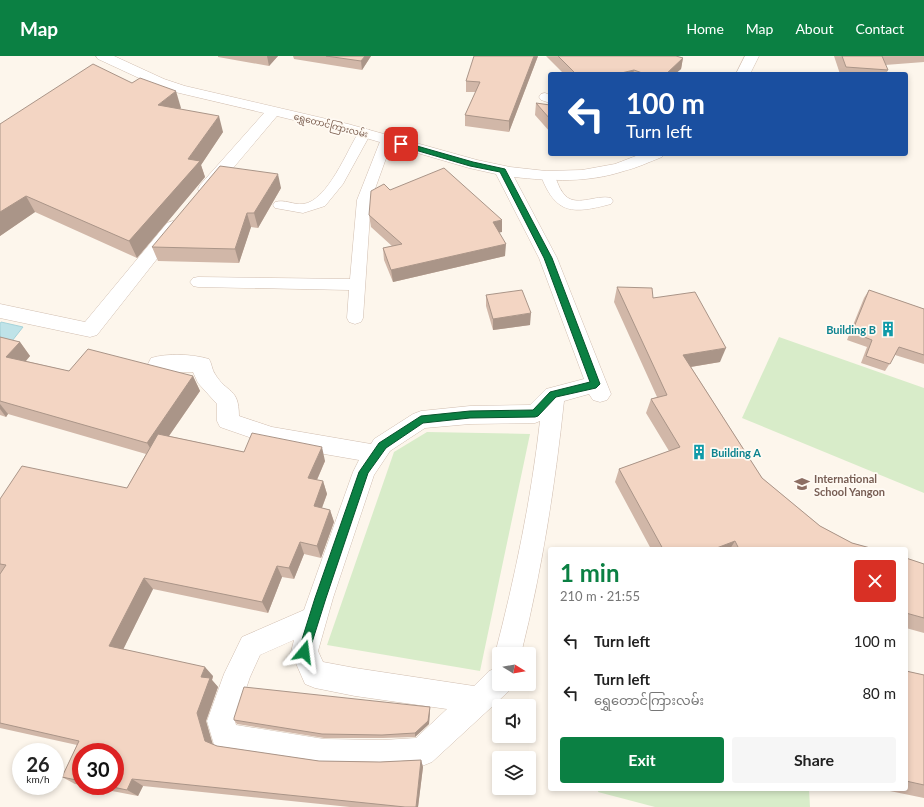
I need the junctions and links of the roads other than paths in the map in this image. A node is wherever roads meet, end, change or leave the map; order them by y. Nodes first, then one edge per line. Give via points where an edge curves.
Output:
1 (103, 56) edge
2 (138, 56) edge
3 (752, 56) edge
4 (123, 66) junction
5 (744, 72) edge
6 (273, 112) junction
7 (365, 133) junction
8 (387, 140) junction
9 (652, 156) edge
10 (502, 170) junction
11 (548, 176) junction
12 (606, 201) dead end
13 (280, 204) dead end
14 (198, 282) dead end
15 (358, 285) junction
16 (0, 311) edge
17 (355, 318) dead end
18 (158, 364) dead end
19 (554, 394) junction
20 (376, 454) junction
21 (314, 618) junction
22 (510, 647) edge
23 (492, 687) edge
24 (477, 700) junction

1 - 4 street, ရွှေတောင်ကြားလမ်း
2 - 4 street
3 - 5 street
4 - 6 street, ရွှေတောင်ကြားလမ်း via 180,90
6 - 7 street, ရွှေတောင်ကြားလမ်း
6 - 16 street via 90,330
7 - 8 street, ရွှေတောင်ကြားလမ်း
7 - 13 lane via 336,184 320,203 303,209
8 - 10 street, ရွှေတောင်ကြားလမ်း
8 - 15 lane via 364,200
9 - 11 street, ရွှေတောင်ကြားလမ်း via 616,170
10 - 11 street, ရွှေတောင်ကြားလမ်း via 524,175
10 - 19 street via 548,258 598,389
11 - 12 lane via 554,193 569,206
14 - 15 lane
15 - 17 lane
18 - 20 street via 202,365 205,378 228,402 228,421 272,436
19 - 20 street via 535,414 470,415 421,420 382,445
19 - 22 street via 538,519
20 - 21 street via 364,472
21 - 24 street via 304,652 316,674
21 - 24 street via 251,646 221,721 225,738 324,754 422,752
23 - 24 street

